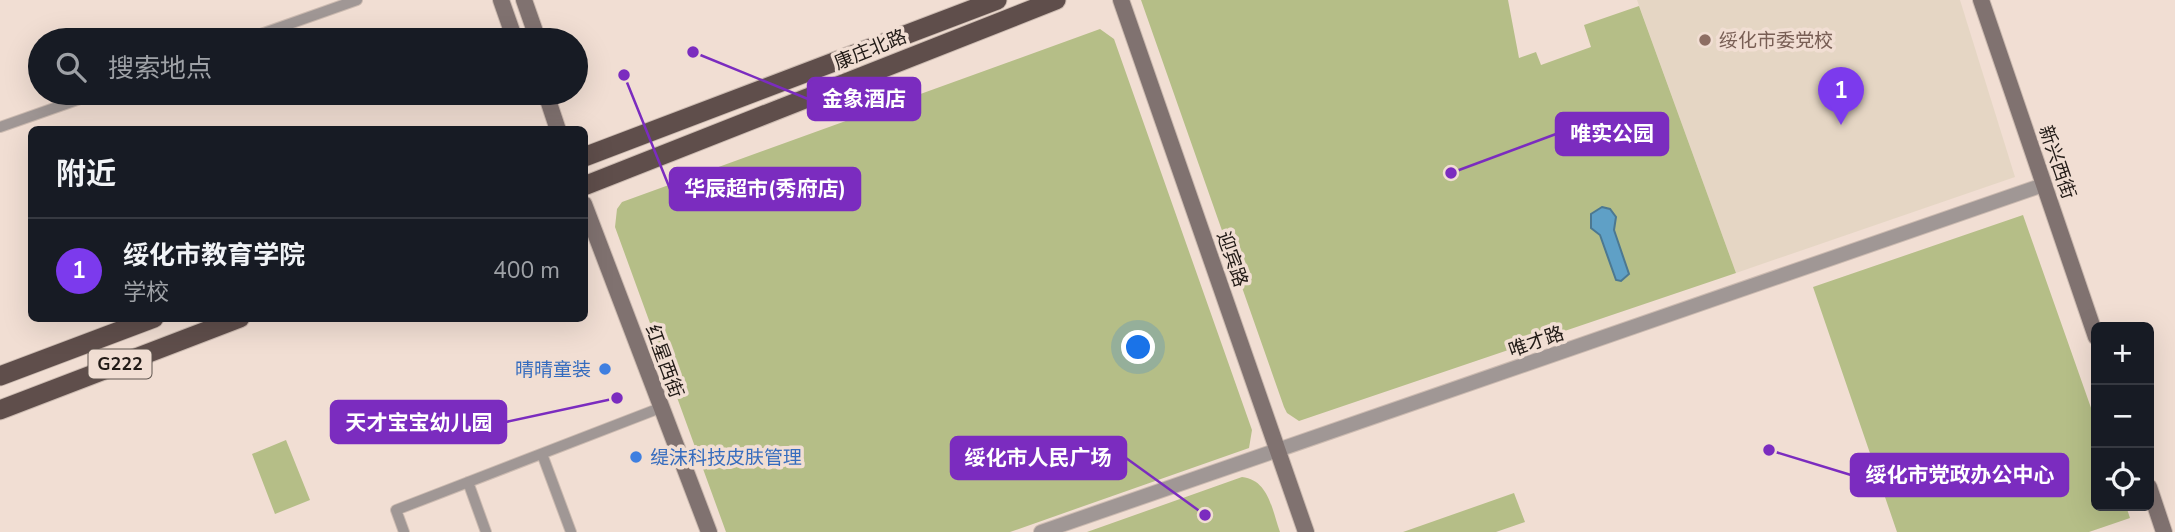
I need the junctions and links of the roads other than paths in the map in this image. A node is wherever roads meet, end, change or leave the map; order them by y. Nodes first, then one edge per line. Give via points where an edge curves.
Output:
1 (357, 0) edge
2 (500, 0) edge
3 (524, 0) edge
4 (997, 0) edge
5 (1056, 0) edge
6 (1121, 0) edge
7 (1981, 0) edge
8 (278, 28) edge
9 (510, 28) edge
10 (534, 28) edge
11 (64, 105) edge
12 (549, 105) edge
13 (557, 126) edge
14 (0, 128) edge
15 (588, 155) edge
16 (588, 184) edge
17 (2043, 185) junction
18 (588, 215) edge
19 (143, 322) edge
20 (230, 322) edge
21 (2091, 323) edge
22 (0, 376) edge
23 (660, 408) junction
24 (0, 410) edge
25 (1276, 449) junction
26 (542, 454) junction
27 (468, 482) junction
28 (2154, 502) edge
29 (404, 532) edge
30 (486, 532) edge
31 (571, 532) edge
32 (709, 532) edge
33 (1041, 532) edge
34 (1306, 532) edge
35 (2164, 532) edge

1 - 8 street
2 - 9 main road
3 - 10 main road
4 - 15 highway, 康庄北路
5 - 16 highway, 康庄北路
6 - 25 main road, 迎宾路
7 - 17 main road, 新兴西街
11 - 14 street
12 - 13 main road
17 - 21 main road, 新兴西街
17 - 25 street, 唯才路
18 - 23 main road, 红星西街
19 - 22 highway, G222
20 - 24 highway, G222
23 - 26 street
23 - 32 main road, 红星西街
25 - 33 street, 唯才路
25 - 34 main road, 迎宾路
26 - 27 street
26 - 31 street
27 - 29 street via 396,510
27 - 30 street
28 - 35 main road

